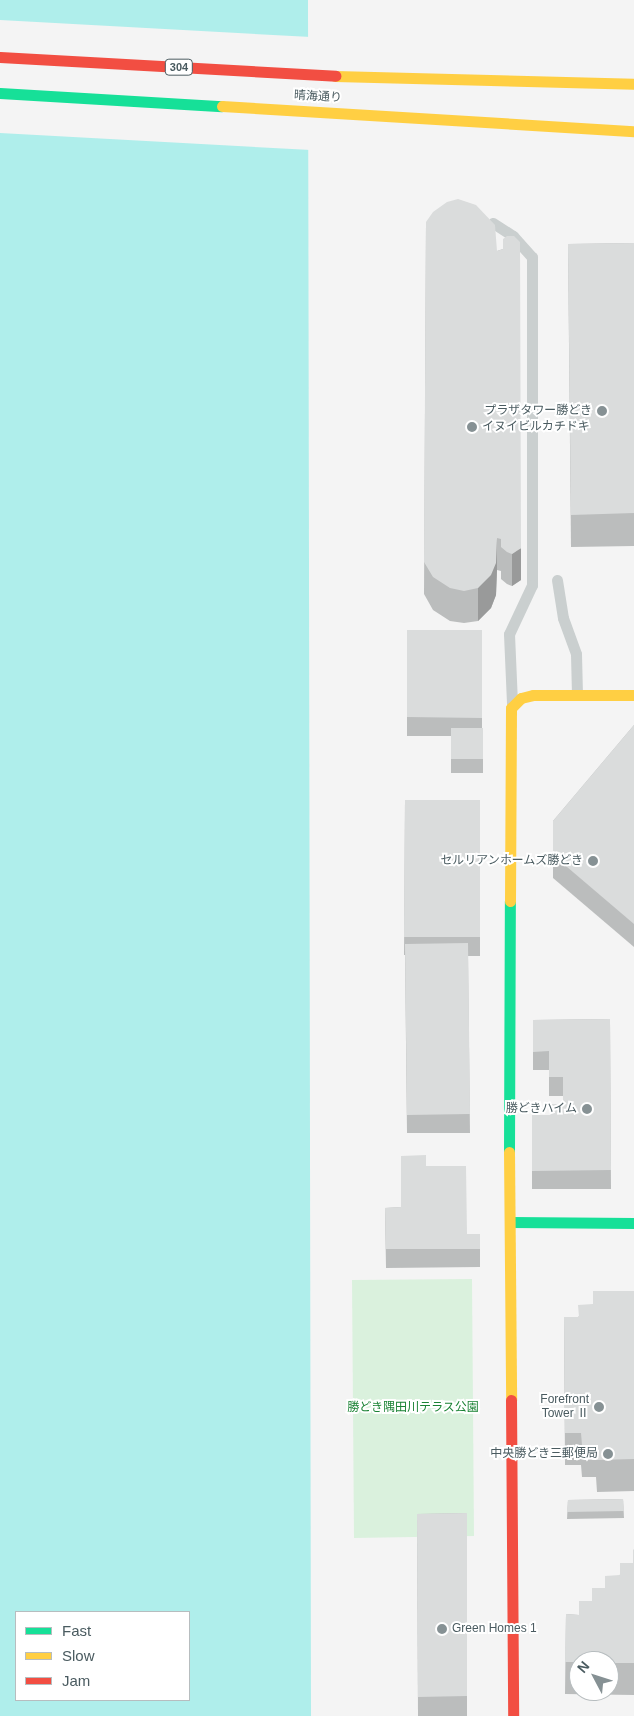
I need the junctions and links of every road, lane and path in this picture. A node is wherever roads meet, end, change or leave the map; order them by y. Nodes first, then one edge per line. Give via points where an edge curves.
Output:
1 (0, 58) edge
2 (634, 84) edge
3 (0, 93) edge
4 (634, 131) edge
5 (493, 224) edge
6 (557, 580) dead end
7 (634, 695) edge
8 (577, 696) junction
9 (512, 707) junction
10 (511, 1222) junction
11 (634, 1223) edge
12 (514, 1716) edge

1 - 2 main road, 晴海通り / 304 via 357,77
3 - 4 main road, 晴海通り
5 - 9 lane via 513,236 532,257 532,585 509,634
6 - 8 lane via 563,618 576,654
7 - 8 main road
8 - 9 main road via 533,695 521,698
9 - 10 main road via 508,740
10 - 11 main road
10 - 12 main road

